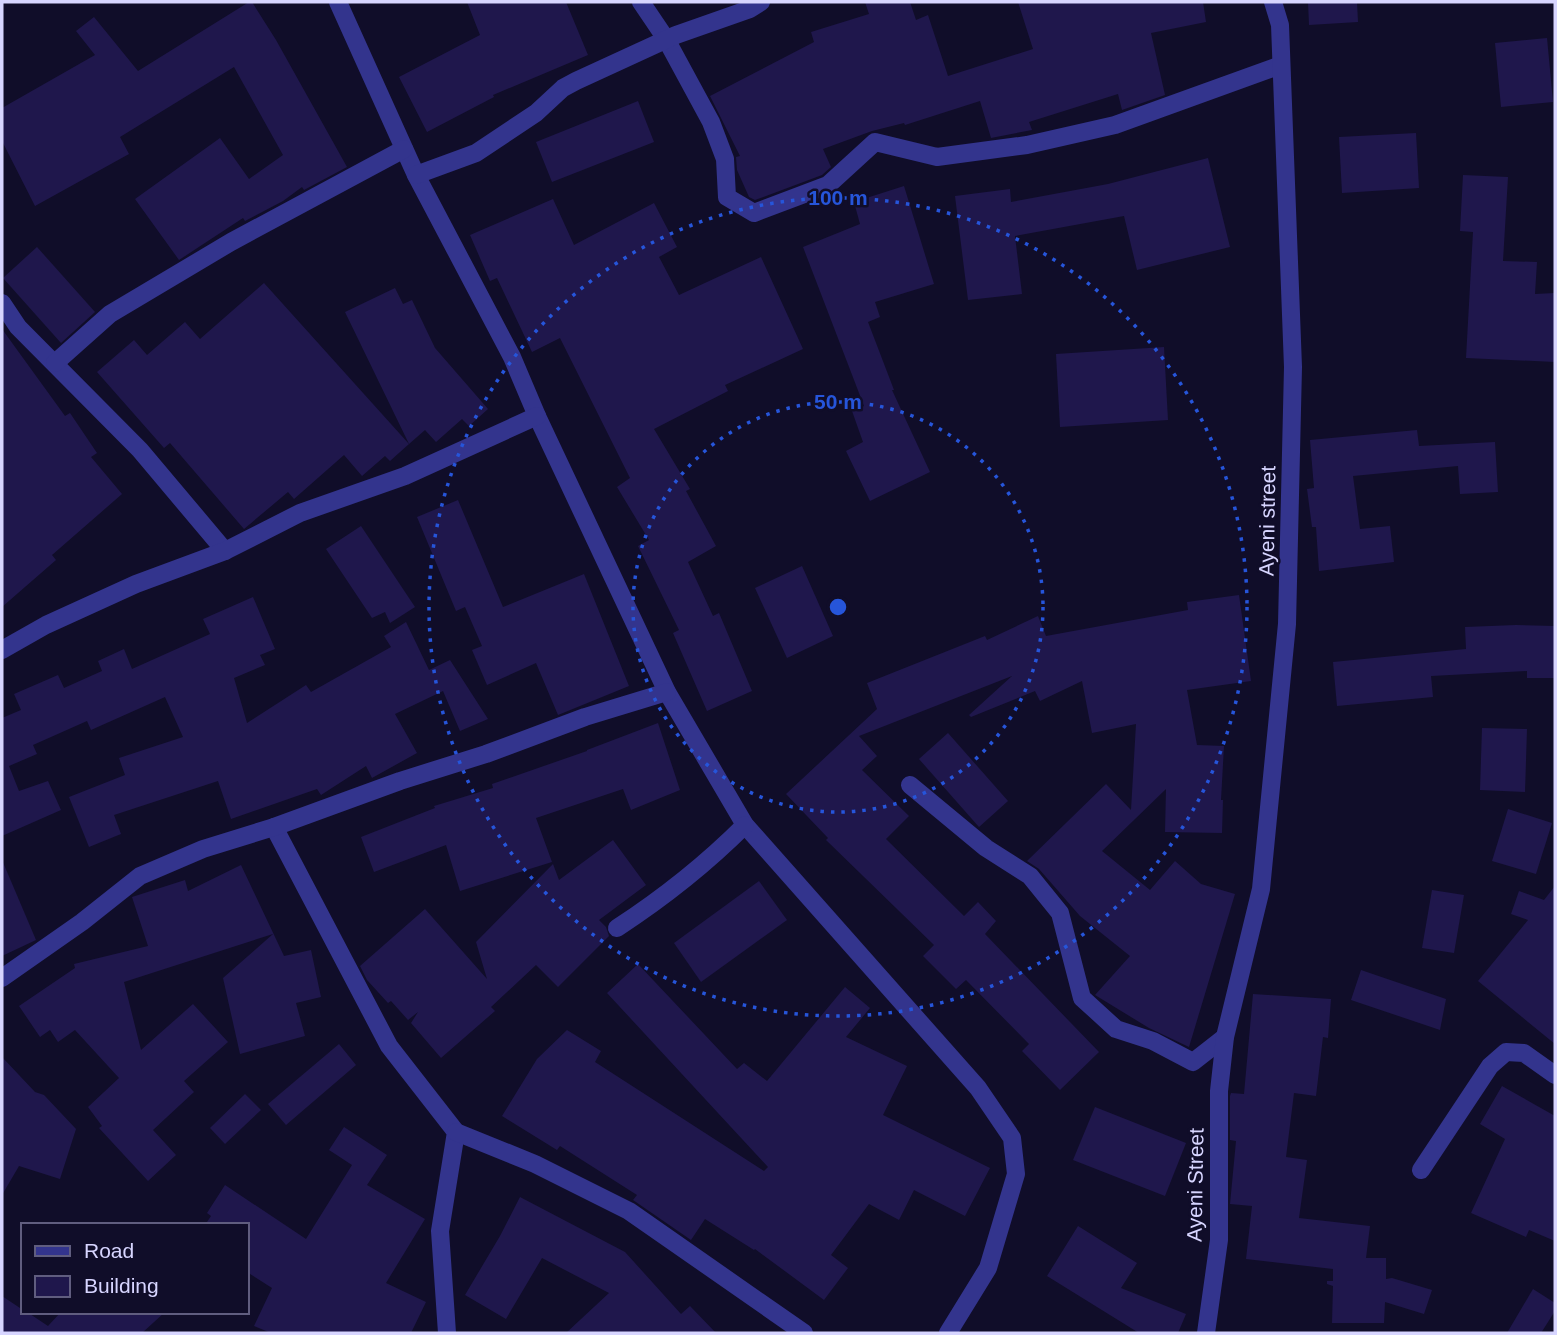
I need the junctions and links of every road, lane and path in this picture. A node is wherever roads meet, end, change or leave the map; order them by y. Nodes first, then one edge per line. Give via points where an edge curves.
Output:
1 (338, 2) edge
2 (641, 2) edge
3 (761, 2) edge
4 (1273, 2) edge
5 (666, 39) junction
6 (1281, 65) junction
7 (404, 149) junction
8 (416, 176) junction
9 (2, 303) edge
10 (55, 363) junction
11 (537, 416) junction
12 (225, 551) junction
13 (2, 650) edge
14 (667, 692) junction
15 (910, 785) dead end
16 (745, 825) junction
17 (274, 827) junction
18 (617, 928) dead end
19 (2, 978) edge
20 (1225, 1037) junction
21 (1555, 1075) edge
22 (456, 1132) junction
23 (1421, 1170) dead end
24 (447, 1333) edge
25 (804, 1333) edge
26 (948, 1333) edge
27 (1206, 1333) edge

1 - 7 street
2 - 5 street
3 - 5 street
4 - 6 street, Ayeni street via 1280,25
5 - 6 street via 711,122 725,159 727,197 754,213 828,185 875,142 937,156 1027,145 1115,125
5 - 8 street via 570,85 476,153
6 - 20 street, Ayeni street via 1293,367 1287,624 1261,889
7 - 8 street
7 - 10 street via 110,314
8 - 11 street via 512,357
9 - 10 street via 18,327
10 - 12 street via 140,450
11 - 12 street via 405,476 300,513
11 - 14 street
12 - 13 street via 136,584
14 - 16 street
14 - 17 street
15 - 20 street via 986,848 1030,876 1060,913 1082,998 1116,1029 1194,1062
16 - 18 street via 658,901
16 - 26 street via 978,1088 1012,1138 1016,1174 988,1268
17 - 19 street via 203,849 139,876
17 - 22 street via 389,1046
20 - 27 street, Ayeni Street via 1219,1091 1219,1240
21 - 23 street via 1524,1053 1506,1052 1490,1066
22 - 24 street via 440,1231
22 - 25 street via 536,1164 629,1211

